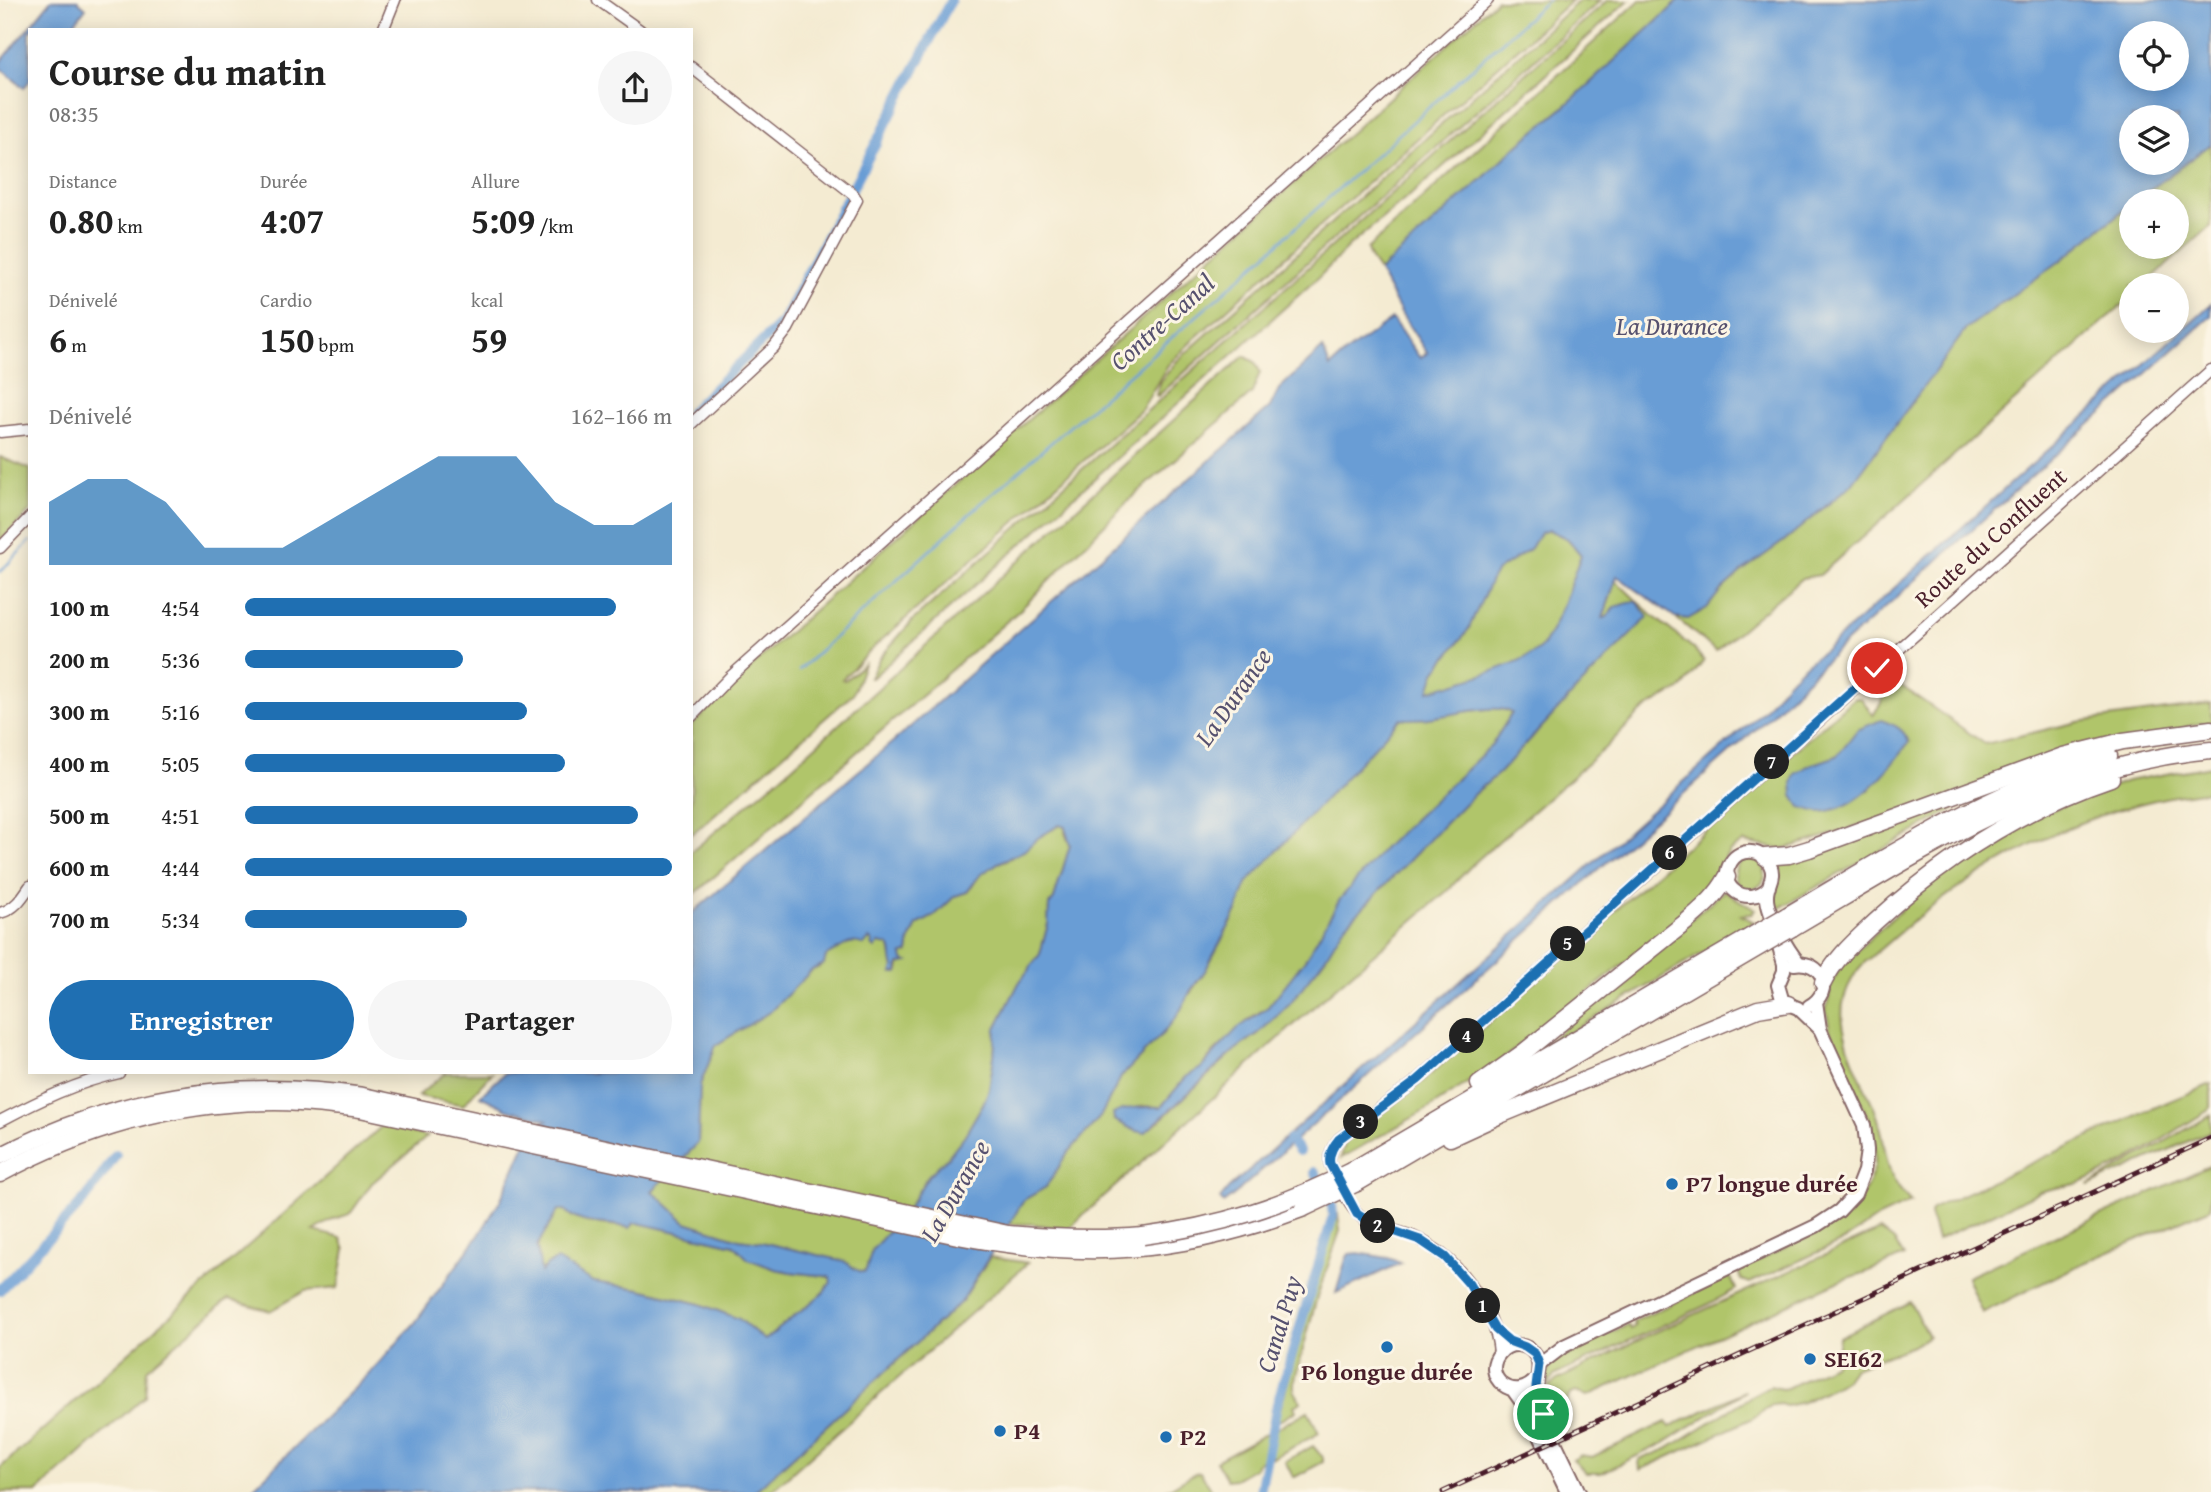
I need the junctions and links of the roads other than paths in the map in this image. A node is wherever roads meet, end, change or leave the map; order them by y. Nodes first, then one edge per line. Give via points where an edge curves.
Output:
1 (395, 0) edge
2 (597, 0) edge
3 (1488, 0) edge
4 (384, 28) edge
5 (637, 28) edge
6 (693, 69) edge
7 (2211, 370) edge
8 (693, 422) edge
9 (28, 429) edge
10 (0, 432) edge
11 (28, 519) edge
12 (0, 548) edge
13 (693, 715) edge
14 (2211, 729) edge
15 (2209, 746) edge
16 (1765, 857) junction
17 (1727, 877) junction
18 (1769, 887) junction
19 (28, 889) edge
20 (1752, 897) junction
21 (0, 913) edge
22 (1763, 937) junction
23 (1799, 963) junction
24 (1784, 971) junction
25 (1823, 983) junction
26 (1816, 1002) junction
27 (1793, 1006) junction
28 (1820, 1029) junction
29 (114, 1074) edge
30 (362, 1102) junction
31 (1440, 1118) junction
32 (0, 1121) edge
33 (0, 1156) edge
34 (1392, 1161) junction
35 (0, 1174) edge
36 (1354, 1177) junction
37 (1495, 1329) junction
38 (1564, 1346) junction
39 (1525, 1347) junction
40 (1499, 1353) junction
41 (1539, 1364) junction
42 (1536, 1378) junction
43 (1513, 1390) junction
44 (1566, 1492) edge
45 (1578, 1492) edge

1 - 4 street
2 - 5 street
3 - 13 street
6 - 8 street via 853,195 788,329
7 - 37 street, Route du Confluent via 1418,1080 1339,1139 1329,1156 1330,1164 1357,1214 1410,1235 1445,1257 1469,1284
9 - 10 street
11 - 12 street
14 - 16 highway via 2123,741 2063,756 1809,849
15 - 22 highway, bridge via 2180,741 2122,752 2027,783 1962,814
15 - 25 highway via 2063,796 1969,847 1872,925 1836,961
16 - 17 street via 1751,852 1736,856
16 - 18 street via 1773,875
17 - 20 street via 1739,894
17 - 31 highway via 1711,901 1686,922
18 - 20 street
18 - 23 street via 1770,911
19 - 21 street via 17,904
20 - 24 street via 1779,945
22 - 31 highway
22 - 34 highway
23 - 24 street
23 - 25 street via 1818,970
24 - 27 street via 1778,985 1783,999
25 - 26 street
26 - 27 street via 1805,1008
26 - 28 street
27 - 28 street
27 - 34 highway via 1747,1013
28 - 38 street via 1864,1125 1867,1150 1855,1194 1816,1226
29 - 32 street via 44,1098
30 - 33 highway via 302,1089 213,1091 93,1116
30 - 35 highway via 245,1103 181,1109 79,1137
30 - 36 highway, bridge via 1040,1237 1110,1239 1178,1232 1263,1211
31 - 36 highway
34 - 36 highway
37 - 39 street
37 - 40 street
38 - 39 street
38 - 41 street
39 - 40 street via 1505,1348
39 - 41 street
40 - 43 street via 1496,1377
41 - 42 street
42 - 43 street via 1527,1388
42 - 45 street via 1543,1414
43 - 44 street via 1528,1411

